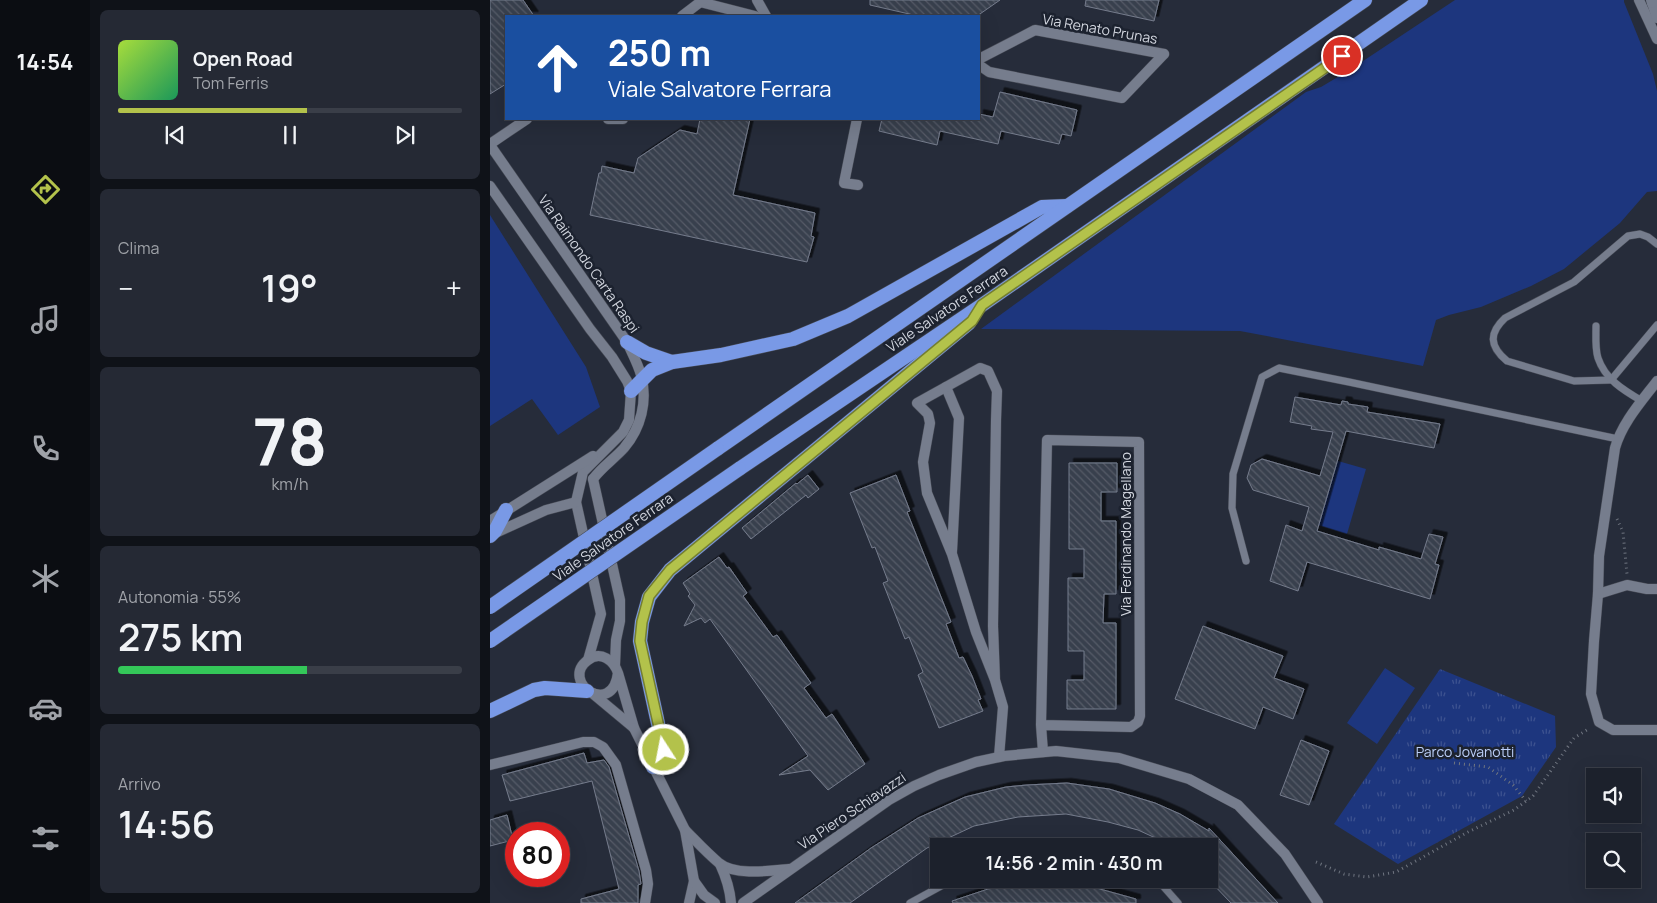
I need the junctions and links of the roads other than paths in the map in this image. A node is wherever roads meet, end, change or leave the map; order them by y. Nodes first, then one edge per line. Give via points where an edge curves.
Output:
1 (757, 0) edge
2 (1365, 0) edge
3 (1421, 0) edge
4 (1639, 0) edge
5 (702, 1) edge
6 (1653, 1) edge
7 (683, 15) edge
8 (753, 15) edge
9 (766, 15) edge
10 (1657, 18) edge
11 (1657, 39) edge
12 (980, 58) edge
13 (980, 66) edge
14 (526, 120) edge
15 (857, 120) edge
16 (490, 144) edge
17 (858, 185) dead end
18 (490, 186) edge
19 (1067, 206) junction
20 (1657, 244) edge
21 (982, 305) junction
22 (1657, 325) edge
23 (1596, 326) dead end
24 (627, 342) junction
25 (672, 362) junction
26 (1611, 380) junction
27 (1657, 381) edge
28 (636, 386) junction
29 (946, 387) junction
30 (1642, 401) junction
31 (1618, 439) junction
32 (601, 453) junction
33 (566, 472) junction
34 (583, 472) junction
35 (593, 479) junction
36 (576, 502) junction
37 (506, 510) joint
38 (491, 532) edge
39 (952, 554) junction
40 (1246, 561) dead end
41 (1657, 589) edge
42 (1598, 594) junction
43 (490, 607) edge
44 (490, 641) edge
45 (588, 660) junction
46 (617, 669) junction
47 (995, 680) junction
48 (590, 692) junction
49 (490, 712) edge
50 (1041, 725) junction
51 (634, 728) junction
52 (1657, 730) edge
53 (1043, 752) junction
54 (999, 757) junction
55 (490, 766) edge
56 (653, 767) junction
57 (685, 830) junction
58 (720, 864) junction
59 (791, 869) junction
60 (694, 881) junction
61 (938, 888) edge
62 (1165, 888) edge
63 (645, 903) edge
64 (689, 903) edge
65 (715, 903) edge
66 (731, 903) edge
67 (743, 903) edge
68 (910, 903) edge
69 (1178, 903) edge
70 (1318, 903) edge

1 - 9 street
2 - 19 highway, Viale Salvatore Ferrara
3 - 21 highway, Viale Salvatore Ferrara
4 - 11 street
5 - 7 street
5 - 8 street
6 - 10 street
12 - 13 street, Via Renato Prunas via 1035,30 1164,54 1122,98 989,72
14 - 16 street
15 - 17 street via 844,183
16 - 24 street, Via Raimondo Carta Raspi
18 - 28 street, Via Raimondo Carta Raspi via 627,381
19 - 25 highway via 1042,206 848,316 793,339
19 - 43 highway, Viale Salvatore Ferrara, bridge
20 - 26 lane via 1640,234 1628,236 1574,282 1505,318 1496,326 1494,344 1498,354 1507,361 1574,381
21 - 44 highway, Viale Salvatore Ferrara, bridge
21 - 56 highway via 972,321 670,570 649,596 640,641 664,750
22 - 26 lane
23 - 26 lane via 1597,357
24 - 25 highway
24 - 28 street, Via Raimondo Carta Raspi via 641,376
25 - 28 highway via 652,370
26 - 30 lane
27 - 30 street
28 - 32 street, Via Raimondo Carta Raspi via 629,420 623,432
28 - 35 street, Via Raimondo Carta Raspi via 644,401 633,438
29 - 39 street via 959,418
29 - 39 street via 917,403 928,414 930,423 923,462 927,493
29 - 47 street via 980,368 988,371 997,391
30 - 31 street
31 - 40 lane via 1279,368 1262,377 1233,474 1232,508
31 - 42 street via 1599,556
32 - 33 street
32 - 34 street, Via Raimondo Carta Raspi
33 - 34 street
33 - 37 street
34 - 35 street
34 - 36 street
35 - 46 street via 620,600
36 - 38 street
36 - 45 street via 601,614
37 - 38 highway
39 - 47 street
41 - 42 street via 1627,585
42 - 52 street via 1591,694 1599,722 1613,730
45 - 46 street via 596,656 608,658
45 - 48 street via 581,668 580,676 582,684
46 - 48 street via 617,683 609,692 601,695
46 - 51 street
47 - 54 street via 1003,707
48 - 49 highway via 534,690
48 - 51 street
50 - 50 street, Via Ferdinando Magellano via 1131,728 1138,722 1139,442 1047,440
50 - 53 street, Via Ferdinando Magellano
51 - 56 street
53 - 54 street, Via Piero Schiavazzi
53 - 70 street, Via Piero Schiavazzi via 1119,758 1189,779 1238,805 1285,854
54 - 59 street, Via Piero Schiavazzi via 976,762 914,786 888,800
55 - 63 street via 583,742 594,742 603,747 616,765 646,870
56 - 57 street
57 - 58 street
57 - 60 street
58 - 59 street via 734,870 763,872
58 - 66 street
59 - 67 street, Via Piero Schiavazzi
60 - 64 street
60 - 65 street
61 - 68 lane
62 - 69 lane

